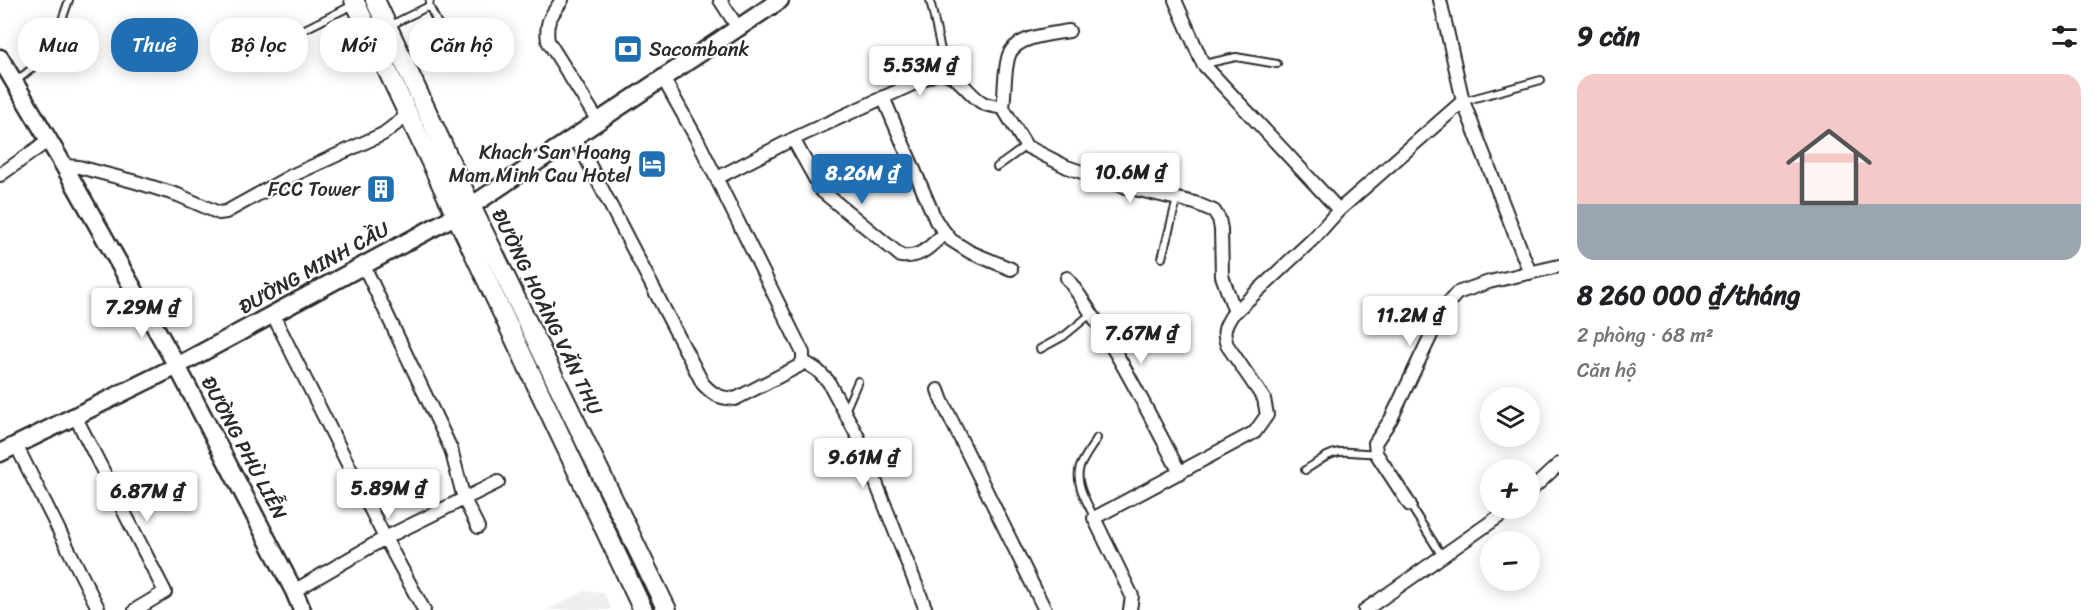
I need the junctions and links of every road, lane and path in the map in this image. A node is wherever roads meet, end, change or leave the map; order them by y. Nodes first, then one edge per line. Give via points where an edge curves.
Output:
1 (69, 0) edge
2 (375, 0) edge
3 (562, 0) edge
4 (720, 0) edge
5 (780, 0) edge
6 (930, 0) edge
7 (1175, 0) edge
8 (1440, 0) edge
9 (355, 2) edge
10 (430, 3) edge
11 (383, 18) edge
12 (437, 18) edge
13 (397, 21) edge
14 (308, 27) edge
15 (738, 28) junction
16 (1069, 31) dead end
17 (397, 48) edge
18 (0, 58) edge
19 (1203, 64) junction
20 (1277, 64) dead end
21 (946, 73) junction
22 (663, 78) junction
23 (1541, 80) dead end
24 (15, 83) junction
25 (883, 97) junction
26 (1463, 101) junction
27 (1003, 108) junction
28 (408, 115) junction
29 (598, 121) junction
30 (575, 136) junction
31 (793, 139) junction
32 (49, 140) junction
33 (1026, 146) junction
34 (64, 166) junction
35 (997, 168) dead end
36 (0, 175) edge
37 (717, 178) junction
38 (1177, 199) junction
39 (471, 206) junction
40 (1339, 210) junction
41 (455, 216) junction
42 (945, 233) junction
43 (1162, 258) dead end
44 (363, 264) junction
45 (1559, 266) edge
46 (1011, 269) dead end
47 (1530, 273) junction
48 (1067, 278) dead end
49 (1235, 312) junction
50 (1092, 313) junction
51 (273, 315) junction
52 (1040, 349) dead end
53 (804, 362) junction
54 (177, 366) junction
55 (858, 381) dead end
56 (938, 390) dead end
57 (845, 412) junction
58 (75, 416) junction
59 (1097, 438) dead end
60 (16, 445) junction
61 (0, 453) edge
62 (1376, 453) junction
63 (1559, 464) edge
64 (1305, 470) dead end
65 (1180, 473) junction
66 (498, 482) dead end
67 (1540, 482) edge
68 (464, 499) junction
69 (1410, 505) joint
70 (1094, 518) junction
71 (1495, 519) edge
72 (478, 527) dead end
73 (385, 538) junction
74 (1442, 556) junction
75 (645, 565) junction
76 (625, 573) junction
77 (294, 591) junction
78 (99, 610) edge
79 (135, 610) edge
80 (302, 610) edge
81 (424, 610) edge
82 (643, 610) edge
83 (667, 610) edge
84 (926, 610) edge
85 (1045, 610) edge
86 (1130, 610) edge
87 (1365, 610) edge

1 - 24 lane via 50,54
2 - 11 main road, ĐƯỜNG HOÀNG VĂN THỤ
3 - 29 street via 549,18 548,41
4 - 15 street
5 - 15 street
6 - 21 lane
7 - 19 street
8 - 26 street
9 - 14 lane
9 - 28 main road, ĐƯỜNG HOÀNG VĂN THỤ
10 - 12 lane
10 - 13 lane
15 - 22 street
16 - 27 street via 1035,37 1010,54
17 - 39 main road, ĐƯỜNG HOÀNG VĂN THỤ
18 - 24 street, ĐƯỜNG PHÙ LIỄN
19 - 20 lane via 1236,57
19 - 40 street
21 - 25 street via 939,72
21 - 27 street via 983,103
22 - 29 street
22 - 37 street
23 - 26 lane
24 - 32 street, ĐƯỜNG PHÙ LIỄN
25 - 31 street
25 - 42 street via 936,221
26 - 40 street
26 - 47 street
27 - 33 street
28 - 34 street via 383,134 219,213 136,182
28 - 41 main road, ĐƯỜNG HOÀNG VĂN THỤ
29 - 30 street
30 - 39 street
30 - 53 street via 703,384 714,395 735,399
31 - 37 street
31 - 42 street via 822,191 901,256 913,257 924,252
32 - 34 street, ĐƯỜNG PHÙ LIỄN
32 - 36 street
33 - 35 lane
33 - 38 street via 1067,167 1126,188
34 - 54 street, ĐƯỜNG PHÙ LIỄN
37 - 53 street
38 - 43 lane
38 - 49 street via 1214,211 1219,219 1222,276
39 - 41 main road
39 - 75 main road, ĐƯỜNG HOÀNG VĂN THỤ
40 - 49 street
41 - 44 street, ĐƯỜNG MINH CẦU
41 - 76 main road, ĐƯỜNG HOÀNG VĂN THỤ
42 - 46 street via 970,252
44 - 51 street, ĐƯỜNG MINH CẦU
44 - 68 street via 451,449
45 - 47 street
47 - 62 street via 1457,293 1444,308 1392,419 1375,443
48 - 50 street
49 - 65 street via 1224,328 1224,338 1264,399 1267,415 1256,432
50 - 52 lane
50 - 65 street via 1127,370
51 - 54 street, ĐƯỜNG MINH CẦU
51 - 73 street
53 - 57 street via 828,381
54 - 58 street, ĐƯỜNG MINH CẦU
54 - 77 street, ĐƯỜNG PHÙ LIỄN
55 - 57 lane
56 - 85 street
57 - 84 street
58 - 60 street, ĐƯỜNG MINH CẦU
58 - 79 street via 165,592
59 - 70 lane via 1079,474
60 - 61 street, ĐƯỜNG MINH CẦU
60 - 78 street
62 - 64 lane via 1338,452
62 - 69 street
63 - 67 street
65 - 70 street
66 - 68 street
68 - 72 street
68 - 73 street
69 - 74 lane
70 - 86 street via 1132,596
71 - 74 street
73 - 77 street
73 - 81 street
74 - 87 street
75 - 76 main road
75 - 83 main road, ĐƯỜNG HOÀNG VĂN THỤ
76 - 82 main road, ĐƯỜNG HOÀNG VĂN THỤ
77 - 80 street, ĐƯỜNG PHÙ LIỄN

